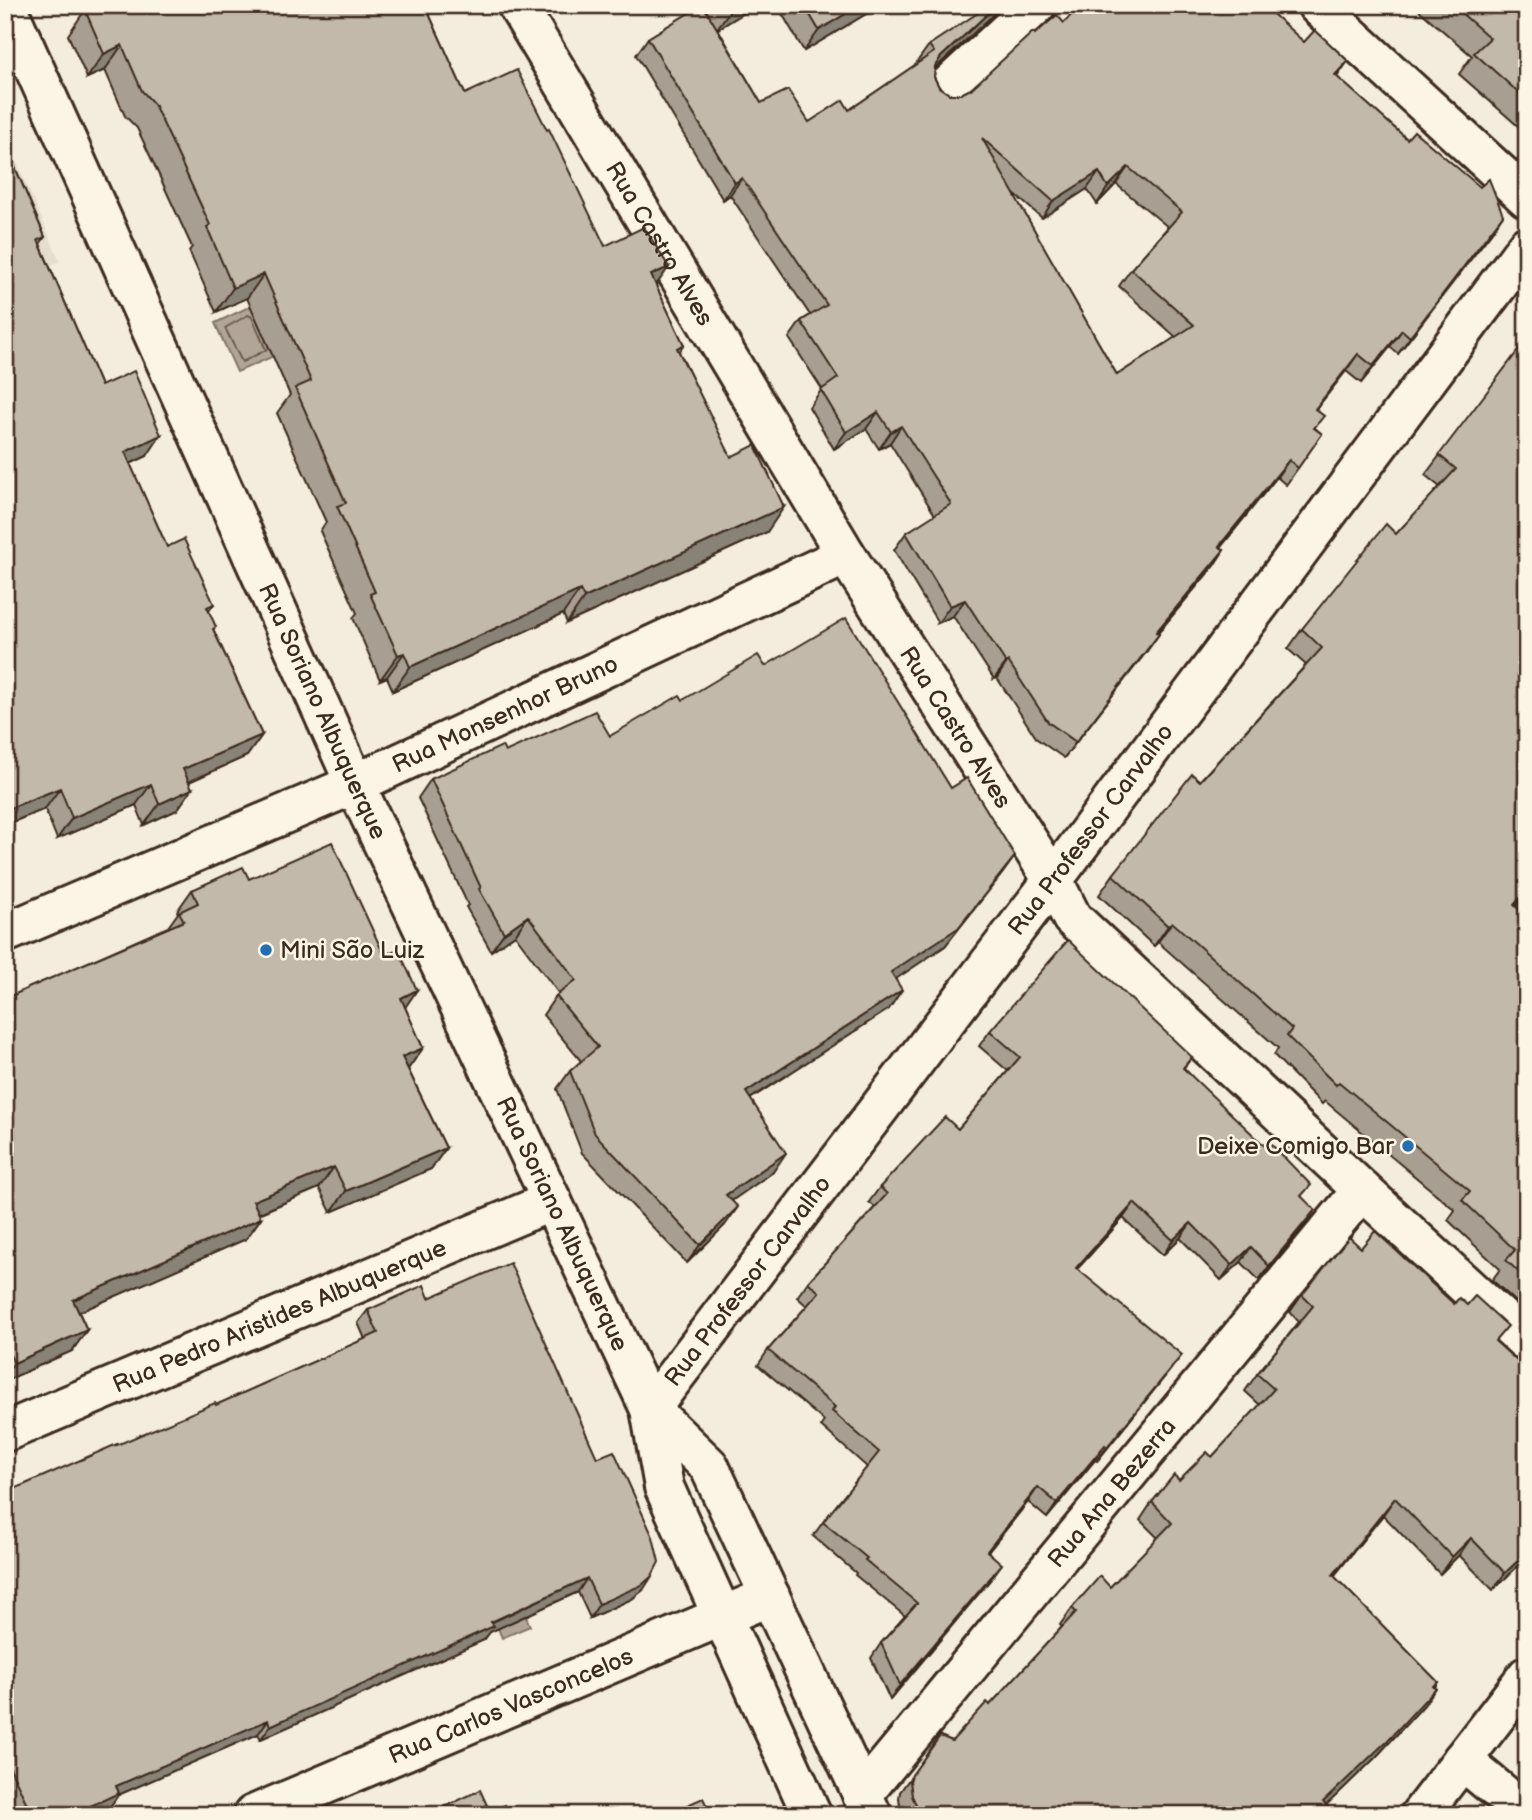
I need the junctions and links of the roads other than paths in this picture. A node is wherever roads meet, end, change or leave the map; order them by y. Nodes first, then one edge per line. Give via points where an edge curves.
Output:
1 (6, 5) edge
2 (517, 5) edge
3 (1037, 5) edge
4 (1317, 5) edge
5 (944, 90) edge
6 (1527, 198) edge
7 (1527, 246) edge
8 (846, 555) junction
9 (355, 784) junction
10 (1053, 880) junction
11 (5, 933) edge
12 (1362, 1191) junction
13 (552, 1201) junction
14 (1527, 1342) edge
15 (650, 1409) junction
16 (5, 1432) edge
17 (769, 1597) junction
18 (721, 1617) junction
19 (1527, 1676) edge
20 (1462, 1760) junction
21 (867, 1805) edge
22 (1527, 1814) edge
23 (253, 1815) edge
24 (812, 1815) edge
25 (1420, 1815) edge

1 - 9 street, Rua Soriano Albuquerque
2 - 8 street, Rua Castro Alves
3 - 5 street
4 - 6 street
7 - 10 street, Rua Professor Carvalho
8 - 9 street, Rua Monsenhor Bruno
8 - 10 street, Rua Castro Alves
9 - 11 street, Rua Monsenhor Bruno
9 - 13 street, Rua Soriano Albuquerque
10 - 12 street, Rua Castro Alves via 1072,918
10 - 15 street, Rua Professor Carvalho
12 - 14 street, Rua Castro Alves
12 - 21 street, Rua Ana Bezerra
13 - 15 street, Rua Soriano Albuquerque
13 - 16 street, Rua Pedro Aristides Albuquerque
15 - 17 street, Rua Soriano Albuquerque via 709,1466
15 - 18 street, Rua Soriano Albuquerque via 664,1488
17 - 18 street, Rua Carlos Vasconcelos
17 - 21 street, Rua Soriano Albuquerque
18 - 23 street, Rua Carlos Vasconcelos
18 - 24 street, Rua Soriano Albuquerque
19 - 20 street
20 - 22 street
20 - 25 street

